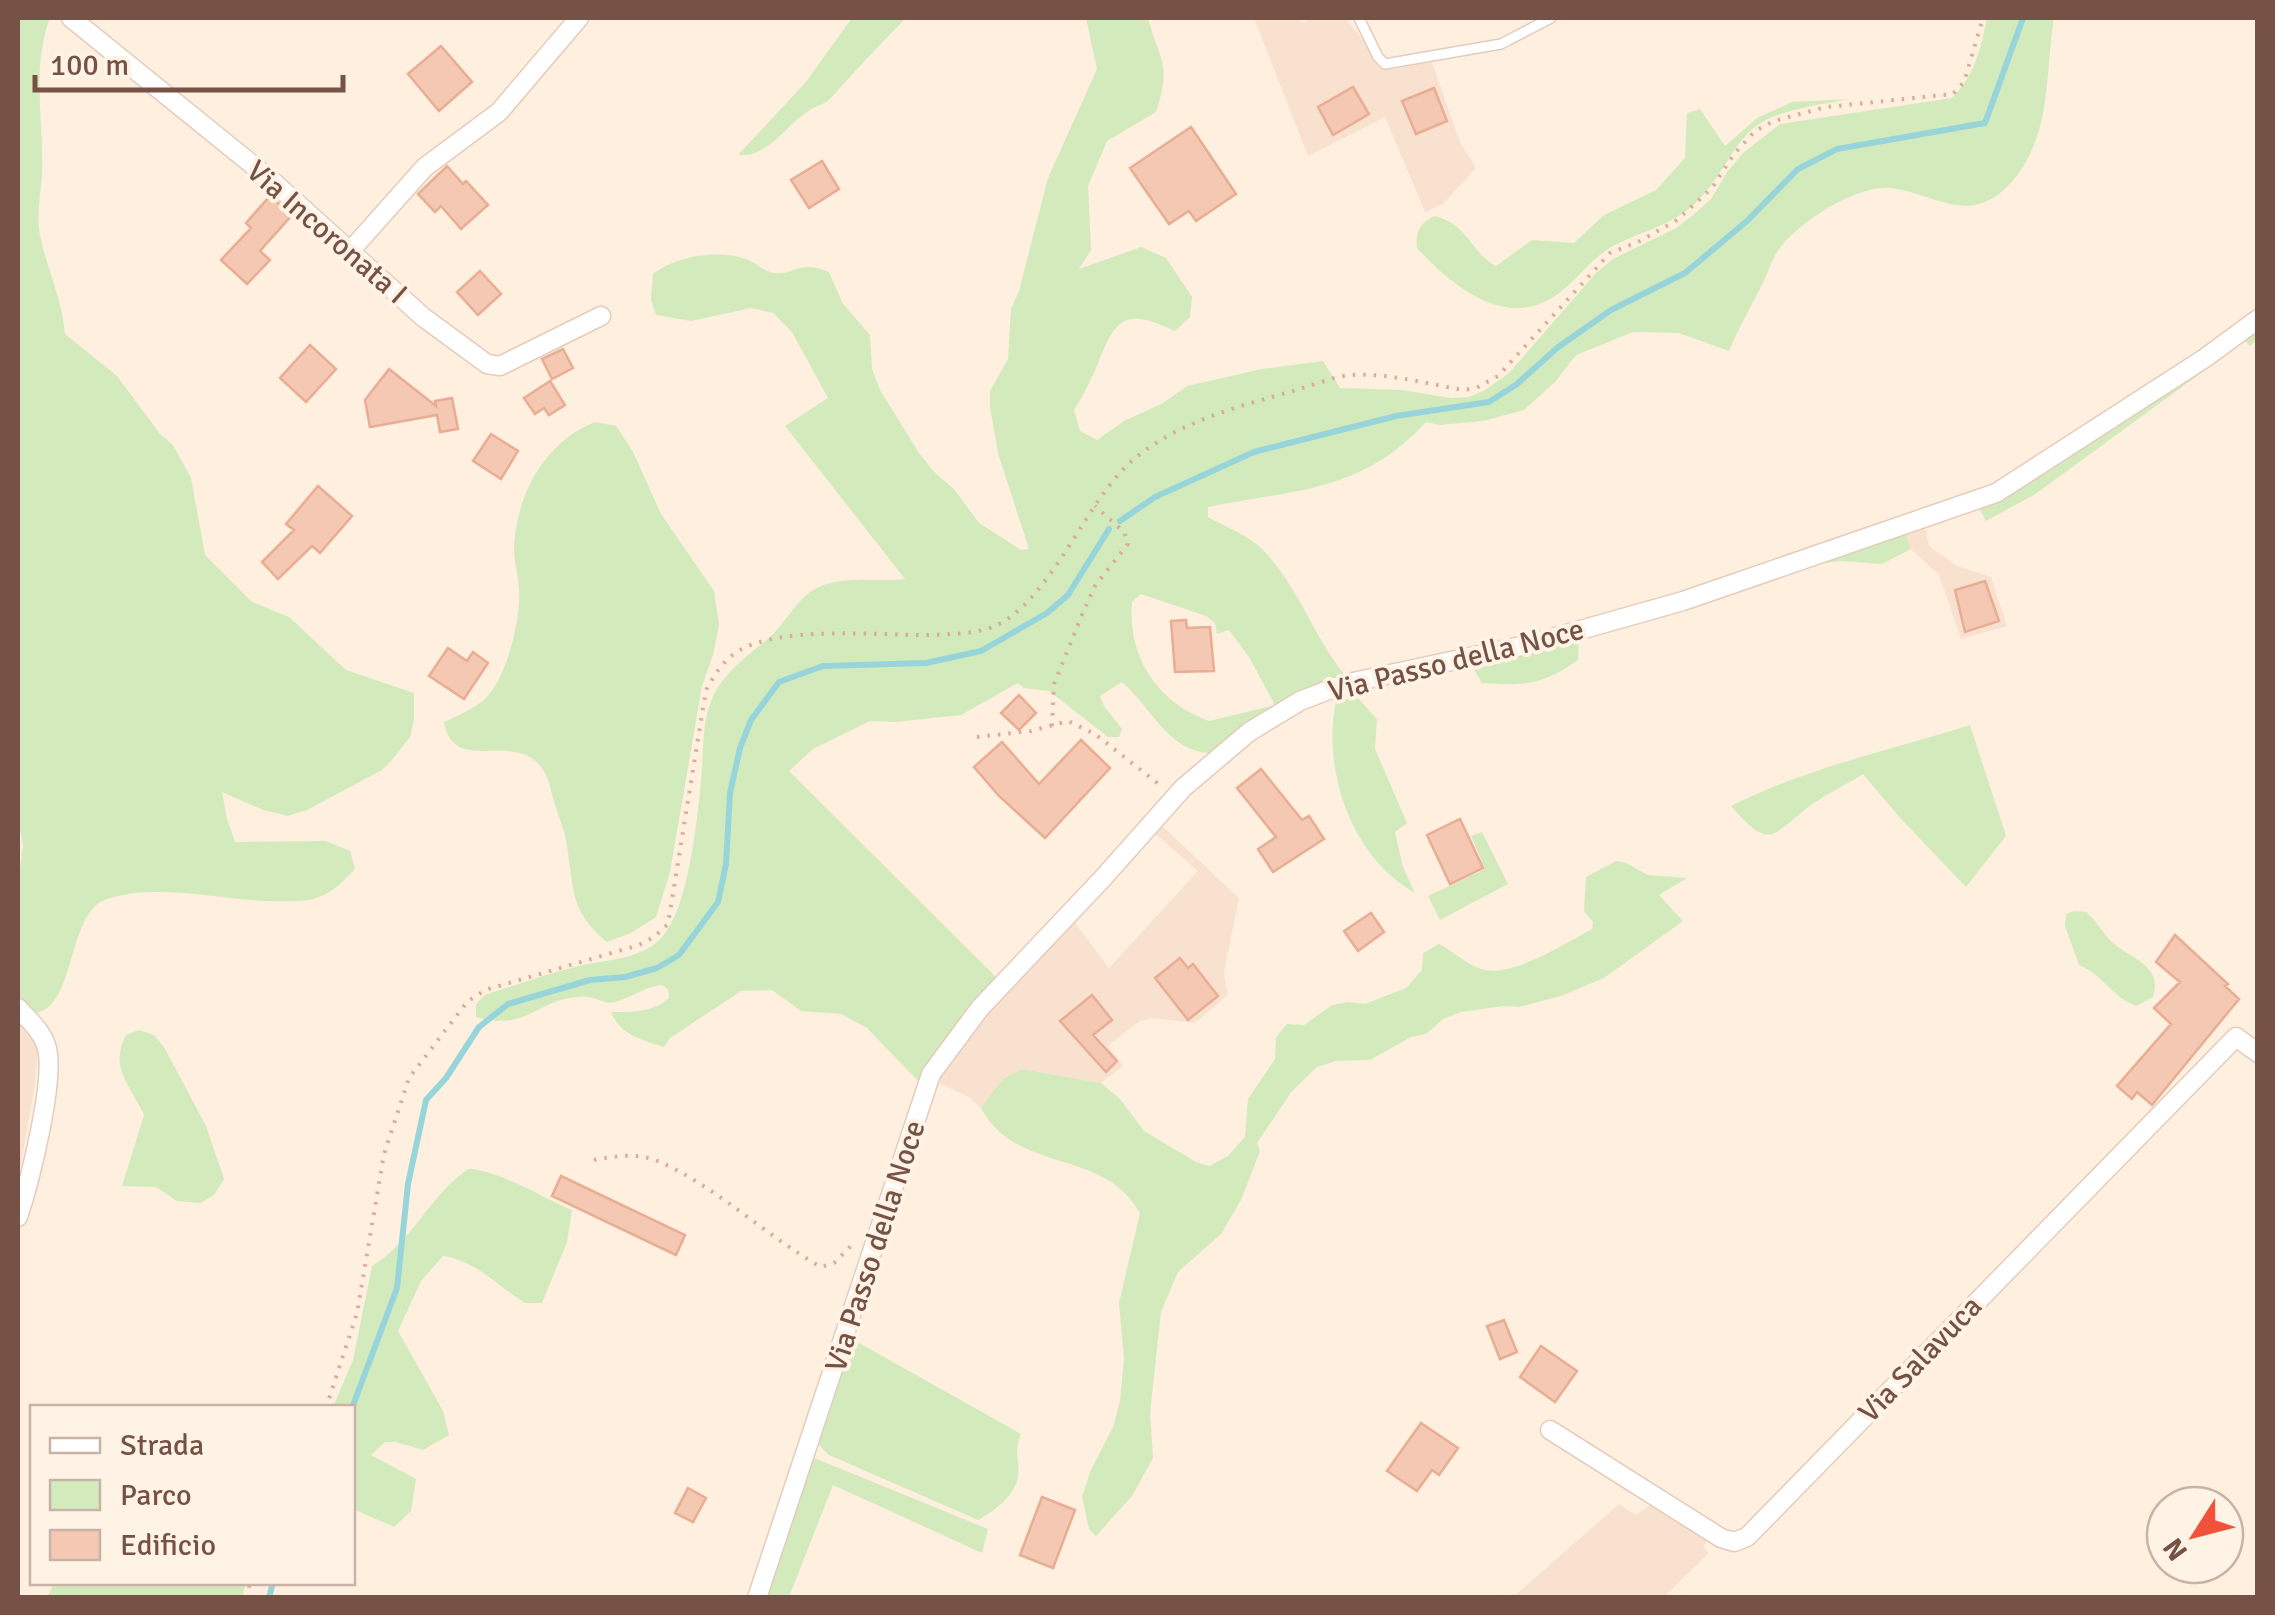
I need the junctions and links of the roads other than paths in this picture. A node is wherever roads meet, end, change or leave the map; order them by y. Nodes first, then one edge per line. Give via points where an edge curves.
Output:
1 (71, 18) edge
2 (579, 18) edge
3 (1359, 18) edge
4 (1552, 18) edge
5 (351, 250) junction
6 (601, 316) dead end
7 (2258, 319) edge
8 (18, 1008) edge
9 (2258, 1054) edge
10 (18, 1217) edge
11 (1550, 1430) dead end
12 (757, 1598) edge

1 - 5 street, Via Incoronata I
2 - 5 street via 500,112 425,167
3 - 4 lane via 1386,64 1502,44
5 - 6 street, Via Incoronata I via 487,364 500,366
7 - 12 street, Via Passo della Noce via 1996,493 1683,600 1471,659 1344,684 1249,732 1174,798 980,1008 930,1074
8 - 10 street via 48,1050 39,1132
9 - 11 street, Via Salavuca via 2236,1036 1747,1537 1720,1538

